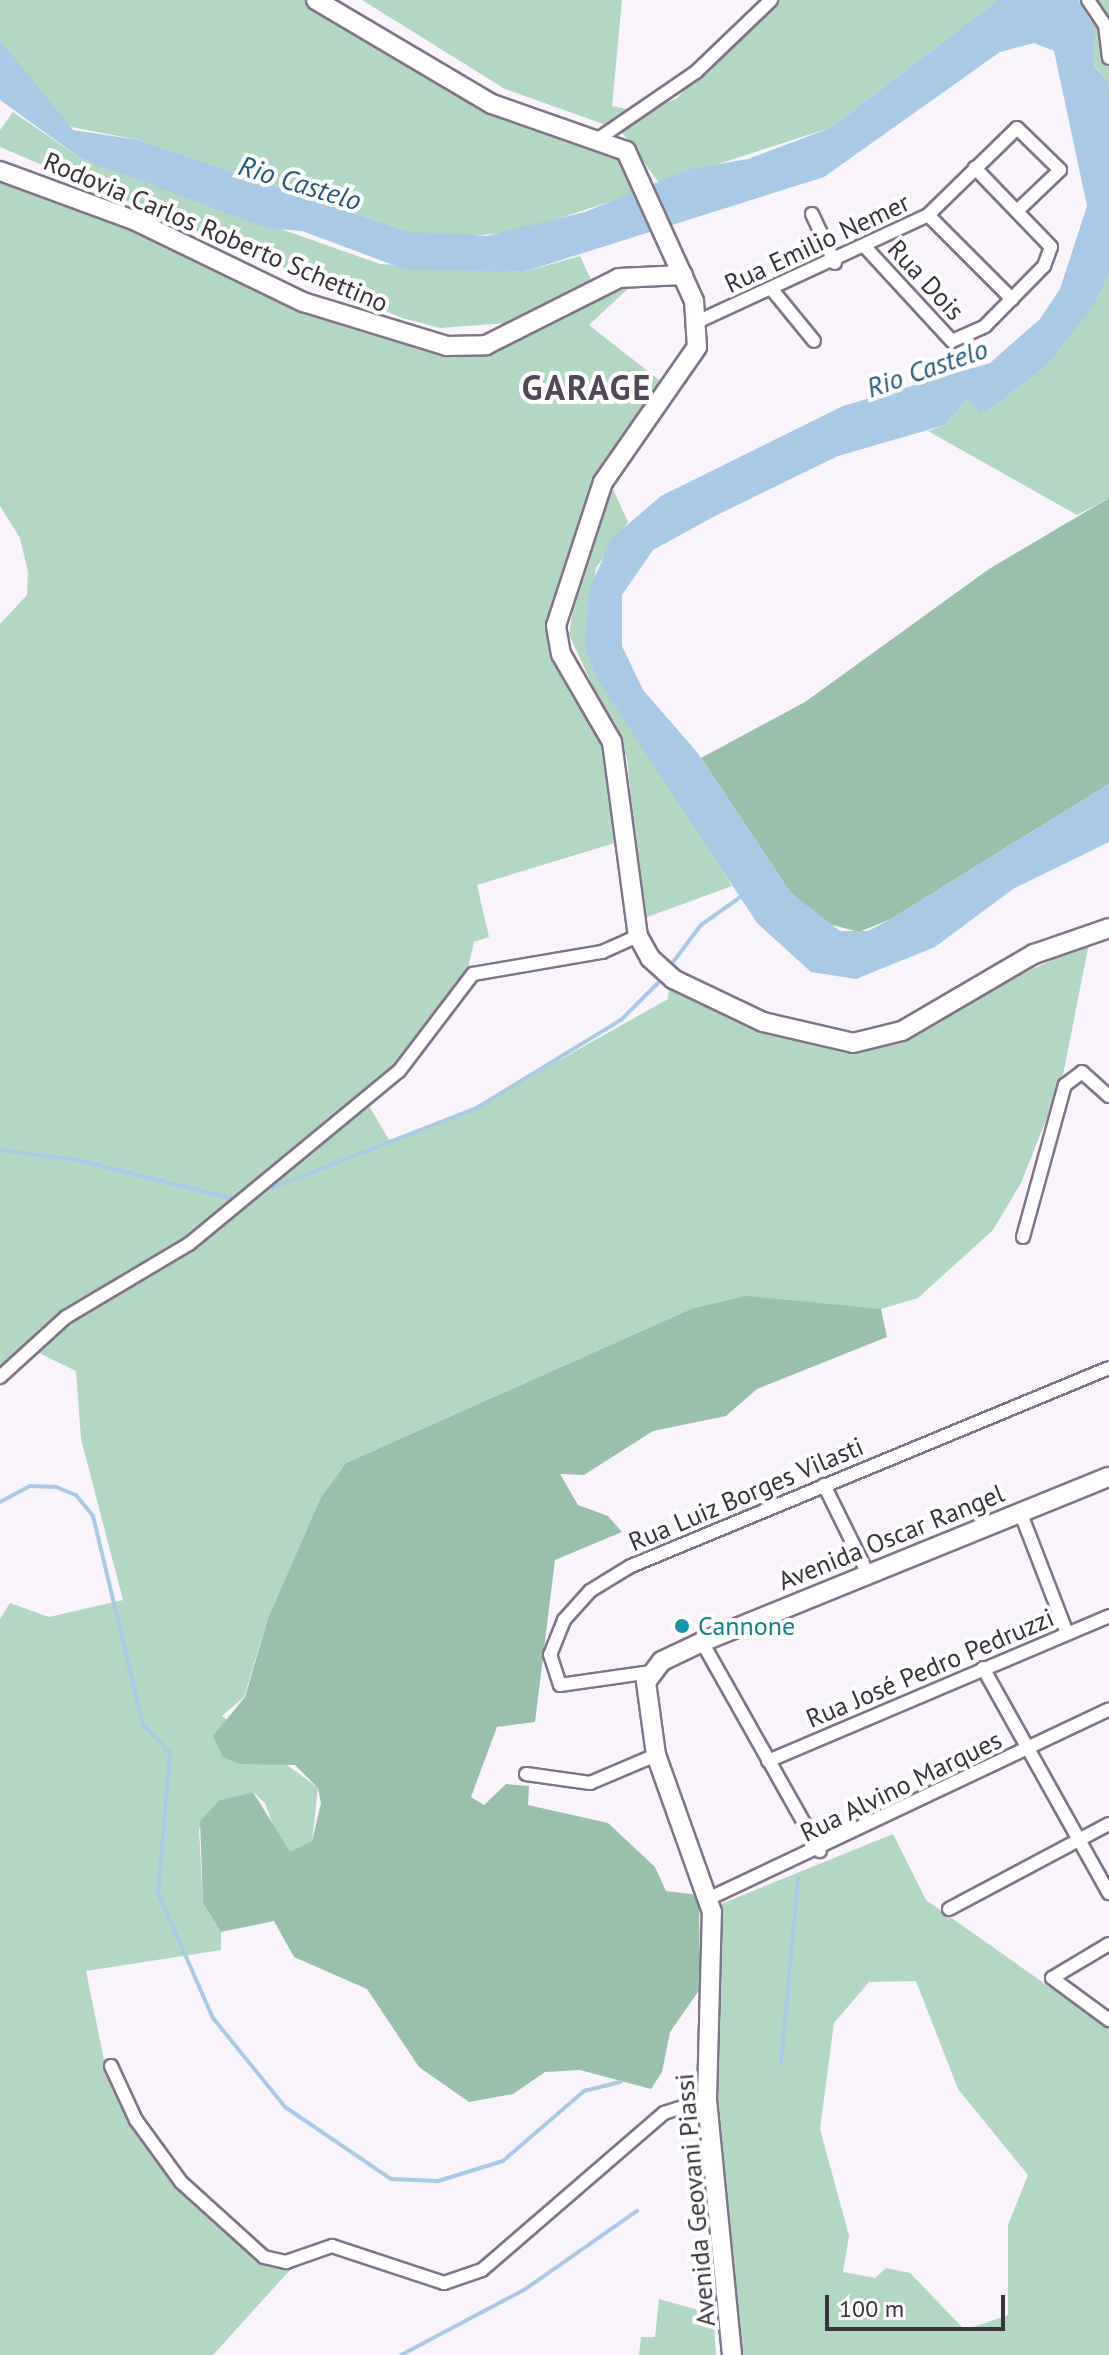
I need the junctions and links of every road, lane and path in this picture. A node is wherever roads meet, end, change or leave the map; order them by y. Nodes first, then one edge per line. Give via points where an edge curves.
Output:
1 (316, 0) edge
2 (771, 0) edge
3 (1088, 0) edge
4 (1109, 58) edge
5 (601, 137) junction
6 (975, 168) junction
7 (0, 171) edge
8 (1019, 209) junction
9 (812, 214) dead end
10 (928, 215) junction
11 (867, 249) junction
12 (835, 263) junction
13 (683, 275) junction
14 (774, 292) junction
15 (1012, 299) junction
16 (699, 321) junction
17 (814, 341) dead end
18 (1109, 928) edge
19 (638, 936) junction
20 (1109, 1096) edge
21 (1023, 1237) dead end
22 (1109, 1368) edge
23 (0, 1377) edge
24 (1109, 1477) edge
25 (824, 1485) junction
26 (1021, 1514) junction
27 (868, 1574) junction
28 (1109, 1616) edge
29 (1067, 1633) junction
30 (702, 1642) junction
31 (983, 1668) junction
32 (651, 1672) junction
33 (1109, 1709) edge
34 (1028, 1749) junction
35 (656, 1755) junction
36 (768, 1761) junction
37 (526, 1774) dead end
38 (1109, 1824) edge
39 (1078, 1840) junction
40 (820, 1851) junction
41 (1109, 1893) edge
42 (710, 1898) junction
43 (949, 1909) dead end
44 (1109, 1944) edge
45 (1109, 2020) edge
46 (111, 2066) dead end
47 (707, 2099) junction
48 (732, 2355) edge

1 - 5 main road via 492,104
2 - 5 street via 696,72
3 - 4 street via 1105,25
5 - 13 main road via 626,151 645,182
6 - 8 street
6 - 8 street, Rua Emilio Nemer via 1017,128 1060,170
6 - 10 street, Rua Emilio Nemer
7 - 13 main road, Rodovia Carlos Roberto Schettino via 136,221 303,302 447,346 486,345 619,278
8 - 15 street via 1051,247 1044,266
9 - 12 street
10 - 11 street, Rua Emilio Nemer
10 - 15 street
11 - 12 street, Rua Emilio Nemer
11 - 15 street, Rua Dois via 952,341 985,326
12 - 14 street, Rua Emilio Nemer
13 - 16 main road
14 - 16 street, Rua Emilio Nemer
14 - 17 street
16 - 19 main road via 690,364 603,482 557,611 561,654 612,742
18 - 19 main road via 1034,954 902,1031 853,1043 798,1035 726,1006 673,979
19 - 23 street via 602,952 473,974 399,1071 189,1244 66,1317
20 - 21 street via 1082,1072 1065,1085
22 - 25 street, Rua Luiz Borges Vilasti
24 - 26 main road, Avenida Oscar Rangel
25 - 27 street
25 - 32 street, Rua Luiz Borges Vilasti via 608,1579 564,1620 550,1655 560,1685
26 - 27 main road, Avenida Oscar Rangel
26 - 29 street
27 - 30 main road, Avenida Oscar Rangel
28 - 29 street, Rua José Pedro Pedruzzi
29 - 31 street, Rua José Pedro Pedruzzi
30 - 32 main road, Avenida Oscar Rangel
30 - 36 street
31 - 34 street
31 - 36 street, Rua José Pedro Pedruzzi
32 - 35 main road via 644,1702
33 - 34 street, Rua Alvino Marques
34 - 39 street
34 - 40 street, Rua Alvino Marques
35 - 37 street via 590,1783
35 - 42 main road
36 - 40 street
38 - 39 street
39 - 41 street
39 - 43 street
40 - 42 street, Rua Alvino Marques
42 - 47 main road, Avenida Geovani Piassi
44 - 45 street via 1052,1978
46 - 47 street via 136,2120 181,2182 264,2257 286,2262 332,2246 444,2283 482,2270 664,2113
47 - 48 main road, Avenida Geovani Piassi

